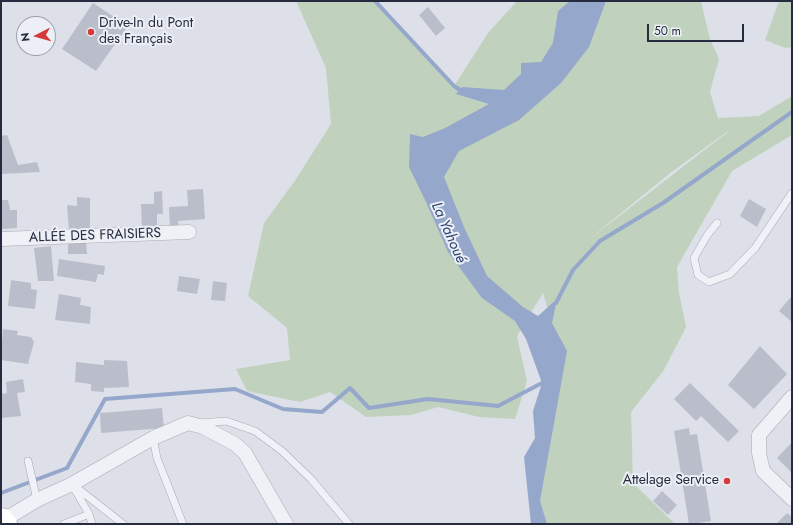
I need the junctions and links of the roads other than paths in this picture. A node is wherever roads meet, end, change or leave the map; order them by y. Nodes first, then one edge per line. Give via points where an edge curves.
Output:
1 (792, 193) edge
2 (717, 223) dead end
3 (189, 232) dead end
4 (1, 239) edge
5 (792, 398) edge
6 (188, 423) junction
7 (153, 438) junction
8 (28, 461) dead end
9 (72, 484) junction
10 (792, 499) edge
11 (35, 501) junction
12 (89, 514) junction
13 (1, 518) edge
14 (6, 524) edge
15 (17, 524) edge
16 (64, 524) edge
17 (92, 524) edge
18 (123, 524) edge
19 (183, 524) edge
20 (286, 524) edge
21 (349, 524) edge

1 - 2 lane via 755,248 730,274 709,282 698,275 694,258
3 - 4 street, ALLÉE DES FRAISIERS
5 - 10 street via 759,435 759,453 763,471
6 - 7 street
6 - 20 street via 203,427 235,444 245,453
6 - 21 lane via 226,421 255,432 282,451 311,479
7 - 9 street
7 - 19 lane via 157,458
8 - 11 lane
9 - 11 street
9 - 12 lane
9 - 18 lane
11 - 13 street via 12,515
11 - 15 street
12 - 16 lane
12 - 17 lane
13 - 14 main road

